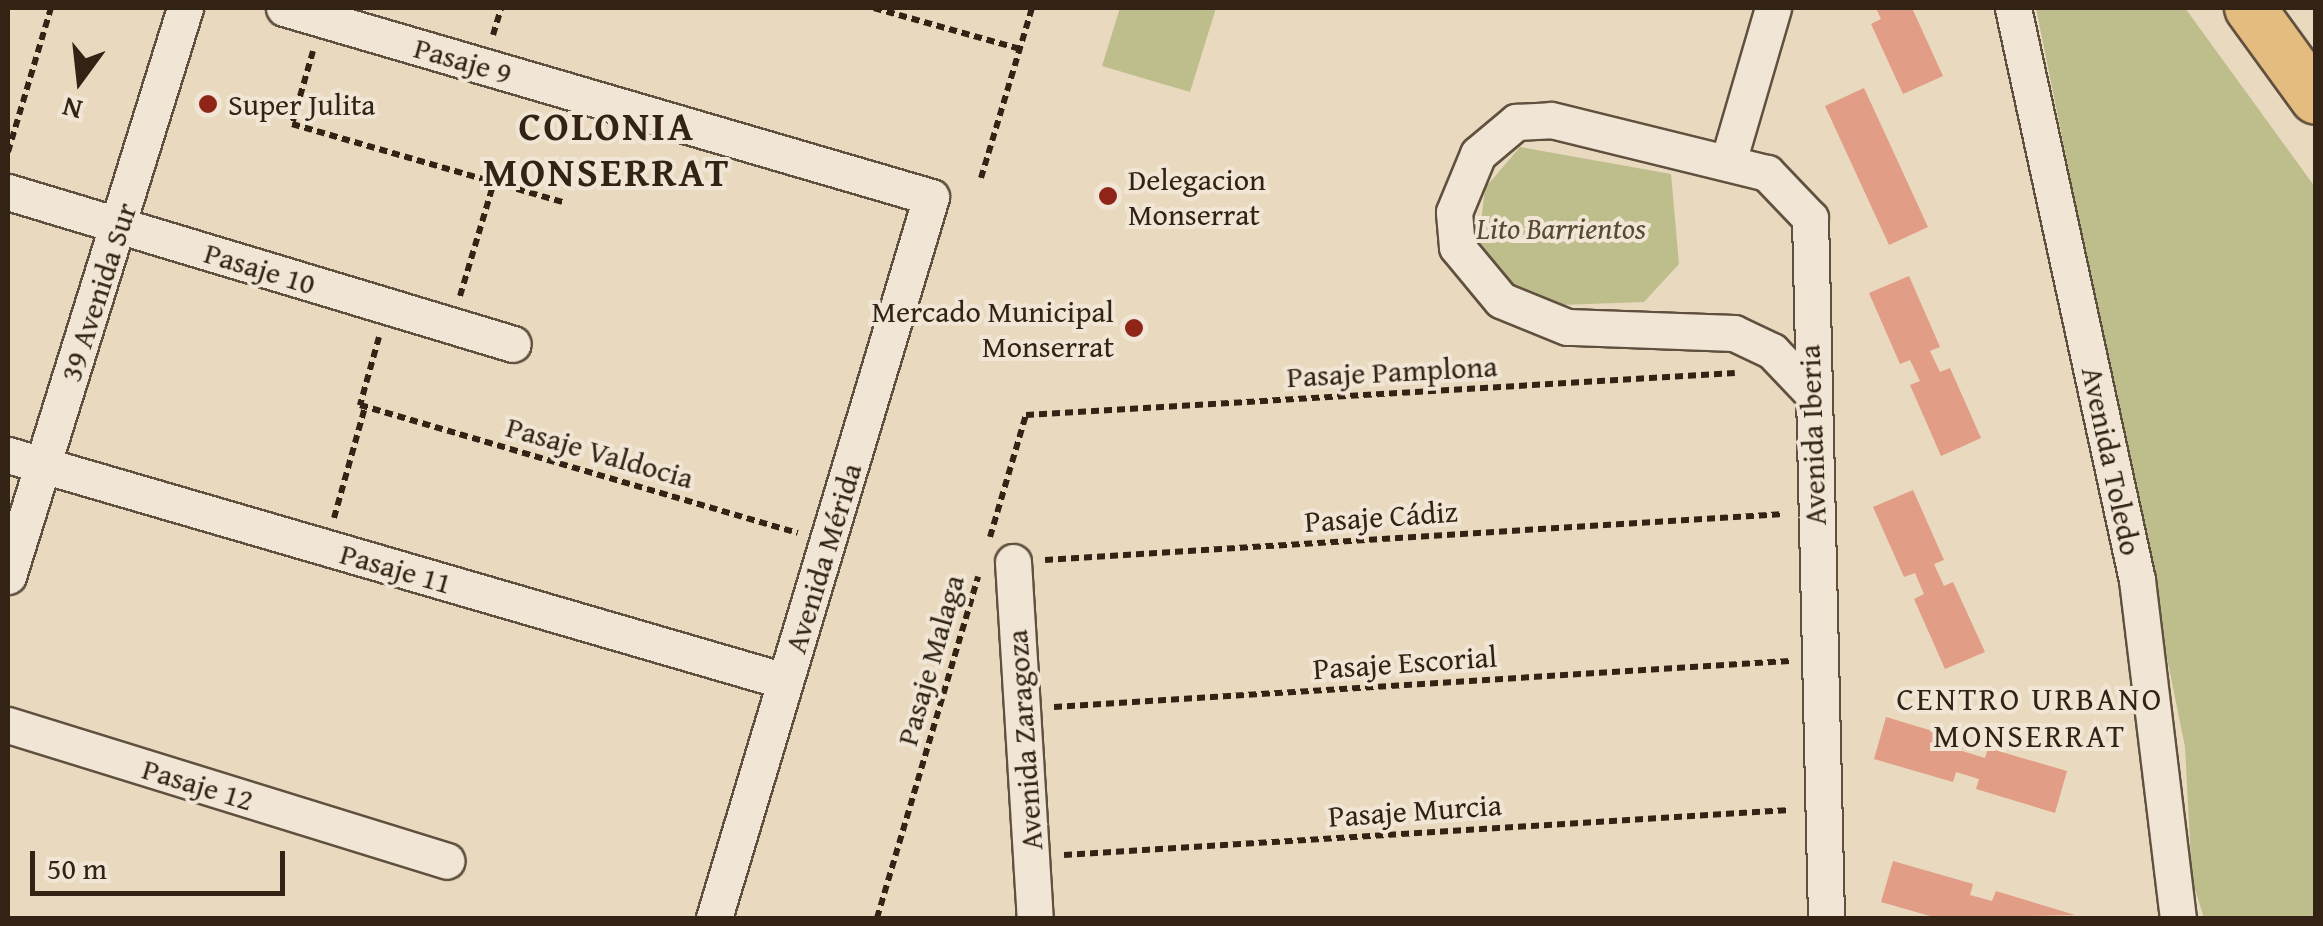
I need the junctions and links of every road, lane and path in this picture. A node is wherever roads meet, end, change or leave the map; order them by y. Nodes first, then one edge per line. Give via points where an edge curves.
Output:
1 (51, 8) edge
2 (185, 8) edge
3 (284, 8) edge
4 (874, 8) edge
5 (1032, 8) edge
6 (1773, 8) edge
7 (2013, 8) edge
8 (2250, 8) edge
9 (322, 20) junction
10 (1020, 49) junction
11 (2316, 98) edge
12 (8, 152) edge
13 (1728, 162) junction
14 (981, 178) dead end
15 (494, 182) junction
16 (8, 192) edge
17 (930, 196) joint
18 (563, 202) dead end
19 (120, 226) junction
20 (388, 306) junction
21 (451, 325) junction
22 (513, 344) dead end
23 (1742, 373) dead end
24 (1812, 393) junction
25 (362, 406) junction
26 (1026, 415) joint
27 (24, 460) edge
28 (1782, 514) dead end
29 (828, 542) junction
30 (326, 548) junction
31 (997, 563) junction
32 (8, 576) edge
33 (1792, 661) dead end
34 (785, 681) junction
35 (1022, 708) junction
36 (8, 725) edge
37 (1801, 809) dead end
38 (1032, 857) junction
39 (446, 860) dead end
40 (714, 918) edge
41 (877, 918) edge
42 (1035, 918) edge
43 (1826, 918) edge
44 (2178, 918) edge

1 - 12 path
2 - 19 street, 39 Avenida Sur
3 - 9 street, Pasaje 9
4 - 10 path
5 - 10 path
6 - 13 street
7 - 44 street, Avenida Toledo via 2136,580
8 - 11 highway
9 - 15 path via 292,124
9 - 17 street, Pasaje 9
10 - 14 path
13 - 24 street, Avenida Iberia via 1776,178 1810,218
13 - 24 street, Avenida Iberia via 1522,120 1467,171 1454,212 1457,247 1487,289 1526,315 1578,328 1734,333 1772,351
15 - 18 path
15 - 21 path
16 - 19 street, Pasaje 10
17 - 29 street, Avenida Mérida
19 - 20 street, Pasaje 10
19 - 27 street, 39 Avenida Sur
20 - 21 street, Pasaje 10
20 - 25 path
21 - 22 street, Pasaje 10
23 - 26 path, Pasaje Pamplona
24 - 43 street, Avenida Iberia
25 - 29 path, Pasaje Valdocia
25 - 30 path
26 - 31 path, Pasaje Malaga
27 - 30 street, Pasaje 11
27 - 32 street, 39 Avenida Sur
28 - 31 path, Pasaje Cádiz
29 - 34 street, Avenida Mérida
30 - 34 street, Pasaje 11
31 - 35 street, Avenida Zaragoza
31 - 41 path, Pasaje Malaga
33 - 35 path, Pasaje Escorial
34 - 40 street, Avenida Mérida
35 - 38 street, Avenida Zaragoza
36 - 39 street, Pasaje 12
37 - 38 path, Pasaje Murcia
38 - 42 street, Avenida Zaragoza

